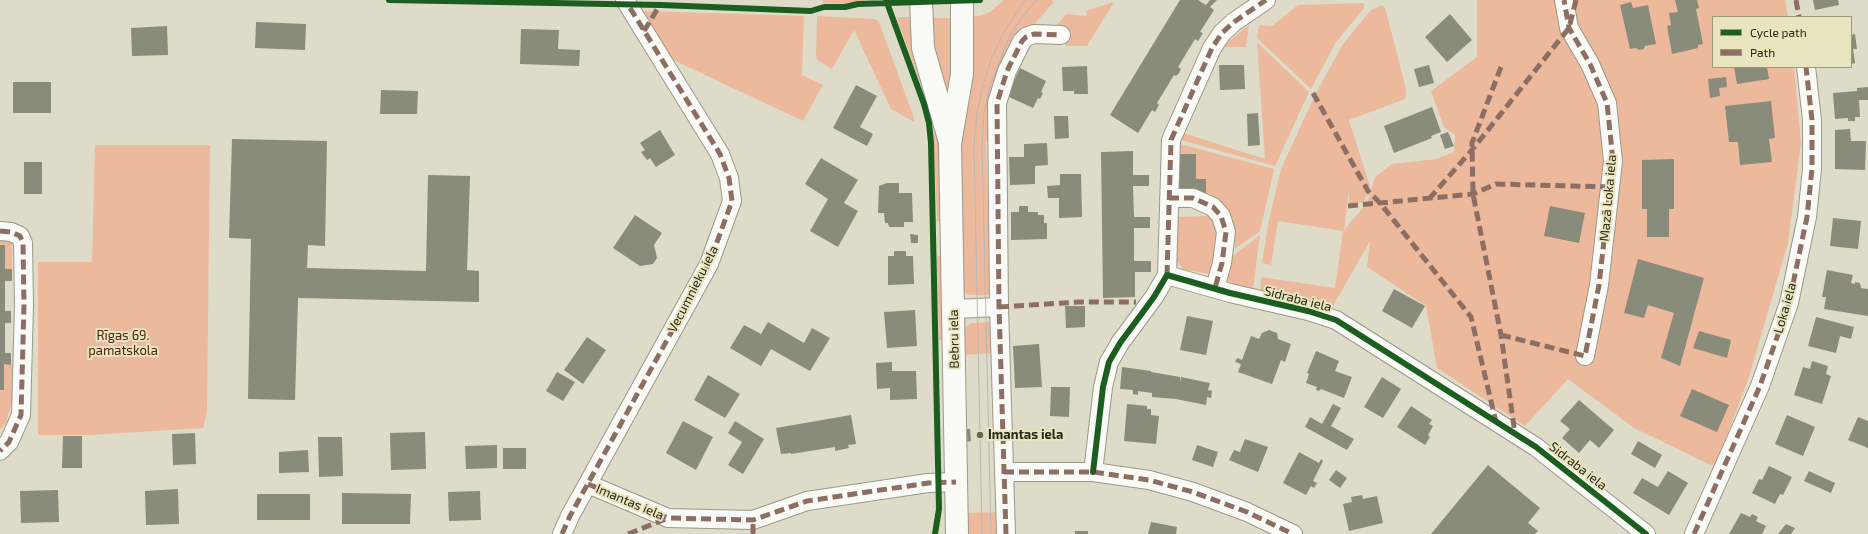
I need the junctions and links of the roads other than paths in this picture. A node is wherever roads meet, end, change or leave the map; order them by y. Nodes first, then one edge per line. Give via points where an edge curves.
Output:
1 (625, 0) edge
2 (920, 0) edge
3 (962, 0) edge
4 (1266, 0) edge
5 (1564, 0) edge
6 (1061, 35) dead end
7 (1806, 68) edge
8 (950, 144) junction
9 (1169, 198) junction
10 (0, 231) edge
11 (1167, 275) junction
12 (1215, 288) junction
13 (1000, 307) junction
14 (954, 309) junction
15 (1585, 356) dead end
16 (0, 451) edge
17 (1004, 472) junction
18 (1093, 472) junction
19 (956, 482) junction
20 (588, 484) junction
21 (753, 527) edge
22 (562, 534) edge
23 (956, 534) edge
24 (1006, 534) edge
25 (1293, 534) edge
26 (1646, 534) edge
27 (1694, 534) edge

1 - 20 street, Vecumnieku iela via 720,154 729,178 732,201 709,264
2 - 8 street, Bebru iela via 923,48
3 - 8 street, Bebru iela via 962,74
4 - 9 street via 1234,22 1222,33 1212,48 1171,140
5 - 15 street, Mazā Loka iela via 1569,28 1590,64 1607,103 1613,161 1600,275
6 - 13 street via 1034,34 1026,37 1017,47 999,96 997,108
7 - 27 street, Loka iela via 1812,120 1812,169 1807,217 1789,303 1760,386
8 - 14 street, Bebru iela
9 - 11 street
9 - 12 street via 1193,198 1213,206 1221,216 1226,232 1222,263
10 - 16 street via 20,236 23,243 24,312 21,415 9,442
11 - 12 street, Sidraba iela
11 - 18 street via 1109,362 1103,387
12 - 26 street, Sidraba iela via 1336,320 1536,447
13 - 14 street
13 - 17 street
14 - 19 street, Bebru iela
17 - 18 street
17 - 24 street
18 - 25 street via 1149,480 1193,492 1247,512
19 - 21 street, Imantas iela via 928,483 807,501
19 - 23 street, Bebru iela
20 - 21 street, Imantas iela via 668,518
20 - 22 street, Vecumnieku iela

